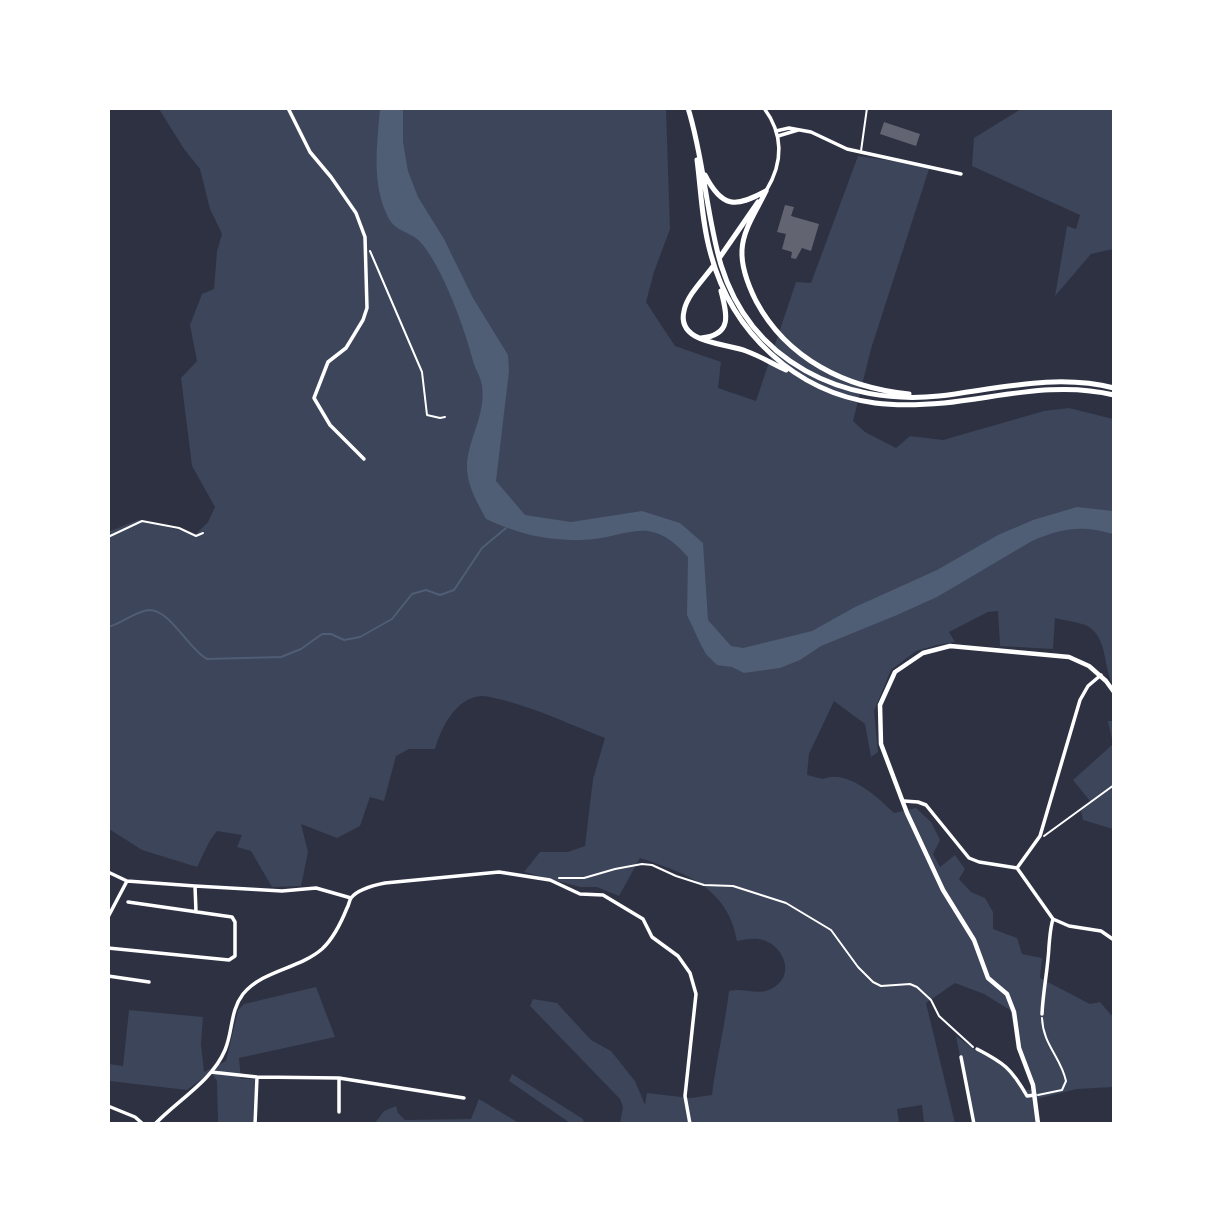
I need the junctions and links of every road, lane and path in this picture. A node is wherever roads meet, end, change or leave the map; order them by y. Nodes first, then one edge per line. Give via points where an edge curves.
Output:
1 (288, 108) edge
2 (688, 108) edge
3 (764, 108) edge
4 (867, 108) edge
5 (800, 129) junction
6 (776, 131) junction
7 (695, 136) junction
8 (778, 136) junction
9 (861, 152) junction
10 (703, 171) junction
11 (961, 174) dead end
12 (766, 191) junction
13 (365, 237) junction
14 (744, 238) junction
15 (729, 245) junction
16 (714, 265) junction
17 (698, 337) junction
18 (805, 380) junction
19 (1114, 388) edge
20 (1114, 395) edge
21 (928, 397) junction
22 (445, 417) dead end
23 (364, 459) dead end
24 (203, 533) dead end
25 (108, 537) edge
26 (1101, 676) junction
27 (1114, 692) edge
28 (1114, 785) edge
29 (904, 801) junction
30 (1038, 839) junction
31 (1017, 868) junction
32 (108, 872) edge
33 (550, 880) junction
34 (127, 881) junction
35 (195, 886) junction
36 (351, 898) junction
37 (128, 902) dead end
38 (196, 912) junction
39 (108, 917) edge
40 (1053, 919) junction
41 (1114, 940) edge
42 (108, 948) edge
43 (108, 976) edge
44 (149, 982) dead end
45 (1042, 1014) joint
46 (977, 1049) joint
47 (961, 1057) dead end
48 (211, 1072) junction
49 (257, 1077) junction
50 (340, 1078) junction
51 (1035, 1095) junction
52 (464, 1098) dead end
53 (108, 1106) edge
54 (339, 1112) dead end
55 (143, 1124) edge
56 (155, 1124) edge
57 (255, 1124) edge
58 (690, 1124) edge
59 (974, 1124) edge
60 (1038, 1124) edge

1 - 13 street via 310,152 356,213
2 - 7 highway
3 - 6 street
4 - 9 lane
5 - 6 street
5 - 8 street
5 - 9 street
6 - 8 street
7 - 10 highway
7 - 16 highway
8 - 12 street via 779,162
9 - 11 street
10 - 12 highway via 716,194 728,202 747,201
10 - 21 highway via 722,267 757,331 789,360 831,384 872,395
12 - 14 highway
12 - 15 highway
13 - 22 path via 422,372 427,415
13 - 23 street via 368,308 346,348 328,362 314,398 330,425
14 - 15 highway
14 - 21 highway via 747,281 764,314 790,345 814,364 852,383
15 - 17 highway via 683,313 685,327
16 - 17 highway via 726,322 717,334
16 - 18 highway via 730,301 756,339
17 - 18 highway via 749,352
18 - 20 highway via 846,397 897,405 1044,389
19 - 21 highway via 1052,382
24 - 25 path via 195,536 142,521
26 - 27 street
26 - 29 street via 1069,657 982,647 950,646 910,661 895,672 887,687 879,722 881,744
26 - 30 street via 1080,699
28 - 30 path
29 - 31 street via 926,805 969,858
29 - 51 street via 943,890 974,940 988,978 1007,994
30 - 31 street
31 - 40 street
32 - 34 street
33 - 36 street via 483,872 385,883
33 - 46 path via 573,880 642,864 704,886 733,887 786,903 829,928 877,984 917,987 939,1016
33 - 58 street via 580,894 603,895 643,919 652,937 678,956 690,973 696,994 685,1096
34 - 35 street
34 - 39 street
35 - 36 street via 282,891 316,888
35 - 38 street
36 - 48 street via 335,933 321,950 244,992 231,1018 227,1046
37 - 38 street
38 - 42 street via 234,919 231,960
40 - 41 street via 1101,931
40 - 45 street
43 - 44 street
45 - 51 path via 1043,1034 1066,1081 1062,1090
46 - 51 street via 1002,1062 1027,1096
47 - 59 street
48 - 49 street
48 - 56 street
49 - 50 street
49 - 57 street
50 - 52 street
50 - 54 street
51 - 60 street
53 - 55 street

